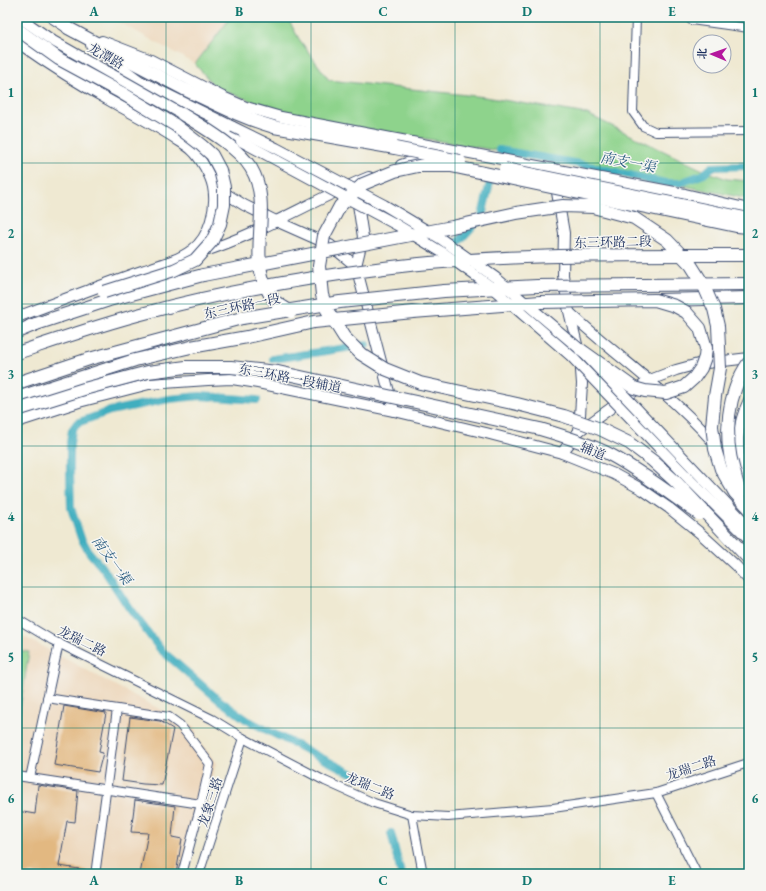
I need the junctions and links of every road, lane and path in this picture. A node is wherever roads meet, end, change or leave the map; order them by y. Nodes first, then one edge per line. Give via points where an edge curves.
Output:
1 (19, 17) edge
2 (51, 17) edge
3 (636, 17) edge
4 (691, 20) dead end
5 (68, 28) junction
6 (749, 28) edge
7 (17, 29) edge
8 (17, 42) edge
9 (182, 114) junction
10 (749, 131) edge
11 (448, 149) junction
12 (553, 170) junction
13 (354, 183) junction
14 (213, 186) junction
15 (749, 209) edge
16 (749, 219) edge
17 (276, 221) junction
18 (749, 227) edge
19 (749, 255) edge
20 (478, 260) joint
21 (175, 261) junction
22 (356, 266) junction
23 (749, 284) edge
24 (749, 298) edge
25 (655, 300) junction
26 (570, 313) junction
27 (17, 317) edge
28 (314, 322) junction
29 (30, 326) junction
30 (17, 332) edge
31 (581, 350) junction
32 (17, 353) edge
33 (749, 358) edge
34 (749, 362) edge
35 (650, 380) junction
36 (17, 383) edge
37 (17, 398) edge
38 (749, 400) edge
39 (17, 410) edge
40 (394, 411) junction
41 (17, 422) edge
42 (579, 431) junction
43 (562, 453) junction
44 (744, 480) junction
45 (749, 490) edge
46 (749, 505) edge
47 (749, 508) edge
48 (717, 526) junction
49 (749, 526) edge
50 (749, 539) edge
51 (749, 559) edge
52 (749, 580) edge
53 (17, 619) edge
54 (59, 643) junction
55 (47, 698) junction
56 (117, 709) junction
57 (243, 738) junction
58 (748, 763) edge
59 (17, 776) edge
60 (30, 778) junction
61 (106, 790) junction
62 (656, 793) junction
63 (201, 804) junction
64 (412, 815) junction
65 (96, 868) dead end
66 (182, 874) edge
67 (199, 874) edge
68 (423, 874) edge
69 (697, 874) edge

1 - 9 main road, 龙潭路, bridge via 53,41
2 - 5 main road
3 - 10 street via 633,112 643,126 656,132
4 - 6 street
5 - 11 main road via 151,60 223,98 246,107 281,117
5 - 16 highway, bridge via 147,70 256,122 531,174
5 - 31 main road, bridge via 140,81 276,148 384,205 441,239 496,278
7 - 29 highway, bridge via 59,59 120,92 201,145 212,155 220,170 224,187 220,224 212,241 195,260 174,270 104,292
8 - 14 main road via 72,79 154,124 192,150 206,170
9 - 28 highway, bridge via 218,136 251,168 262,207 259,259 264,286 275,301 293,314
9 - 50 main road, 龙潭路, bridge via 242,141 397,226 445,254 490,286 570,356
11 - 12 main road
11 - 13 main road
12 - 15 main road via 685,194
12 - 26 main road via 564,233 563,275
13 - 17 main road
13 - 22 main road via 363,237
14 - 17 main road
14 - 21 main road via 214,204 203,239 193,250
17 - 21 main road via 226,245
17 - 22 main road via 330,245
18 - 48 highway, bridge via 451,166 418,166 395,171 363,184 340,206 324,236 319,266 322,295 327,310 344,337 361,354 386,369 420,383 556,414 600,428 629,443 653,461
19 - 20 highway, 东三环路二段, bridge via 635,255
20 - 32 highway, 东三环路一段, bridge via 385,268 238,292 145,313
21 - 27 main road via 70,296
22 - 40 main road
23 - 36 highway, 东三环路一段, bridge via 537,286 444,291 340,302 242,318 89,360
24 - 25 highway, bridge
25 - 28 highway, bridge via 540,302
25 - 31 highway, bridge via 686,312 700,328 706,348 705,357 694,378 684,386 666,392 634,388
26 - 35 main road
26 - 42 main road via 576,334 582,384
28 - 37 highway, bridge via 135,360
29 - 30 highway
29 - 47 highway, bridge via 109,300 203,276 516,213 563,206 593,207 634,218 666,240 690,265 703,284 718,326 720,368 712,426 715,449 721,470 735,493
31 - 49 main road, bridge
33 - 35 main road via 698,364
34 - 46 highway, bridge via 735,390 728,415 728,438 738,487
35 - 42 main road
35 - 44 main road via 709,437
38 - 44 main road via 738,430
39 - 48 highway, bridge via 148,372 186,367 231,367 278,372 540,429 583,442 633,468
40 - 41 main road, 东三环路一段辅道 via 232,379 149,384 78,402
40 - 43 main road, 辅道
42 - 43 main road
43 - 52 main road, 辅道 via 614,474 643,490 700,533
44 - 45 main road
48 - 51 highway, bridge
53 - 54 street, 龙瑞二路
54 - 55 street
54 - 57 street, 龙瑞二路 via 212,719
55 - 56 street
55 - 60 street
56 - 61 street
56 - 63 street via 169,717 180,725 210,764
57 - 64 street, 龙瑞二路 via 325,781 374,803
57 - 67 street, 龙象三路
58 - 62 street, 龙瑞二路
59 - 60 street
60 - 61 street
61 - 63 street
61 - 65 street
62 - 64 street, 龙瑞二路 via 553,808 448,817
62 - 69 street
63 - 66 street
64 - 68 street

